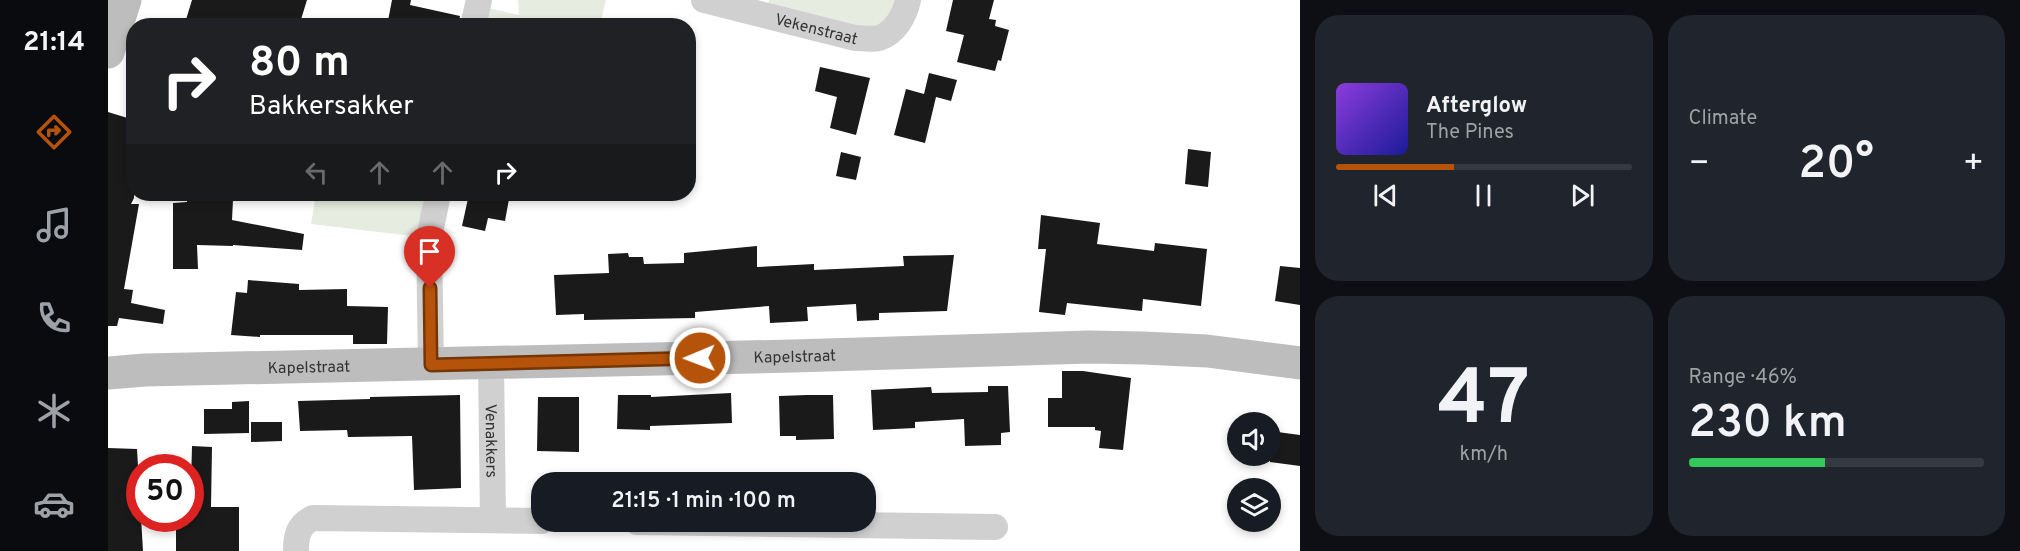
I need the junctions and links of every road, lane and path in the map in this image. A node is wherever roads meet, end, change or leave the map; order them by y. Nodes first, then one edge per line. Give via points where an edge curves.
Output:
1 (124, 0) edge
2 (479, 0) edge
3 (704, 0) edge
4 (908, 0) edge
5 (475, 18) edge
6 (108, 52) edge
7 (437, 201) edge
8 (491, 363) junction
9 (1300, 363) edge
10 (431, 365) junction
11 (108, 373) edge
12 (493, 520) junction
13 (531, 521) edge
14 (876, 525) edge
15 (995, 527) dead end
16 (296, 551) edge

1 - 6 main road
2 - 5 street
3 - 4 street, Vekenstraat via 855,38 879,38 899,22
7 - 10 street via 429,238
8 - 9 main road, Kapelstraat via 1100,347 1207,351
8 - 10 main road, Kapelstraat
8 - 12 street, Venakkers
10 - 11 main road, Kapelstraat
12 - 13 street
12 - 16 street via 313,518 299,530
14 - 15 street

